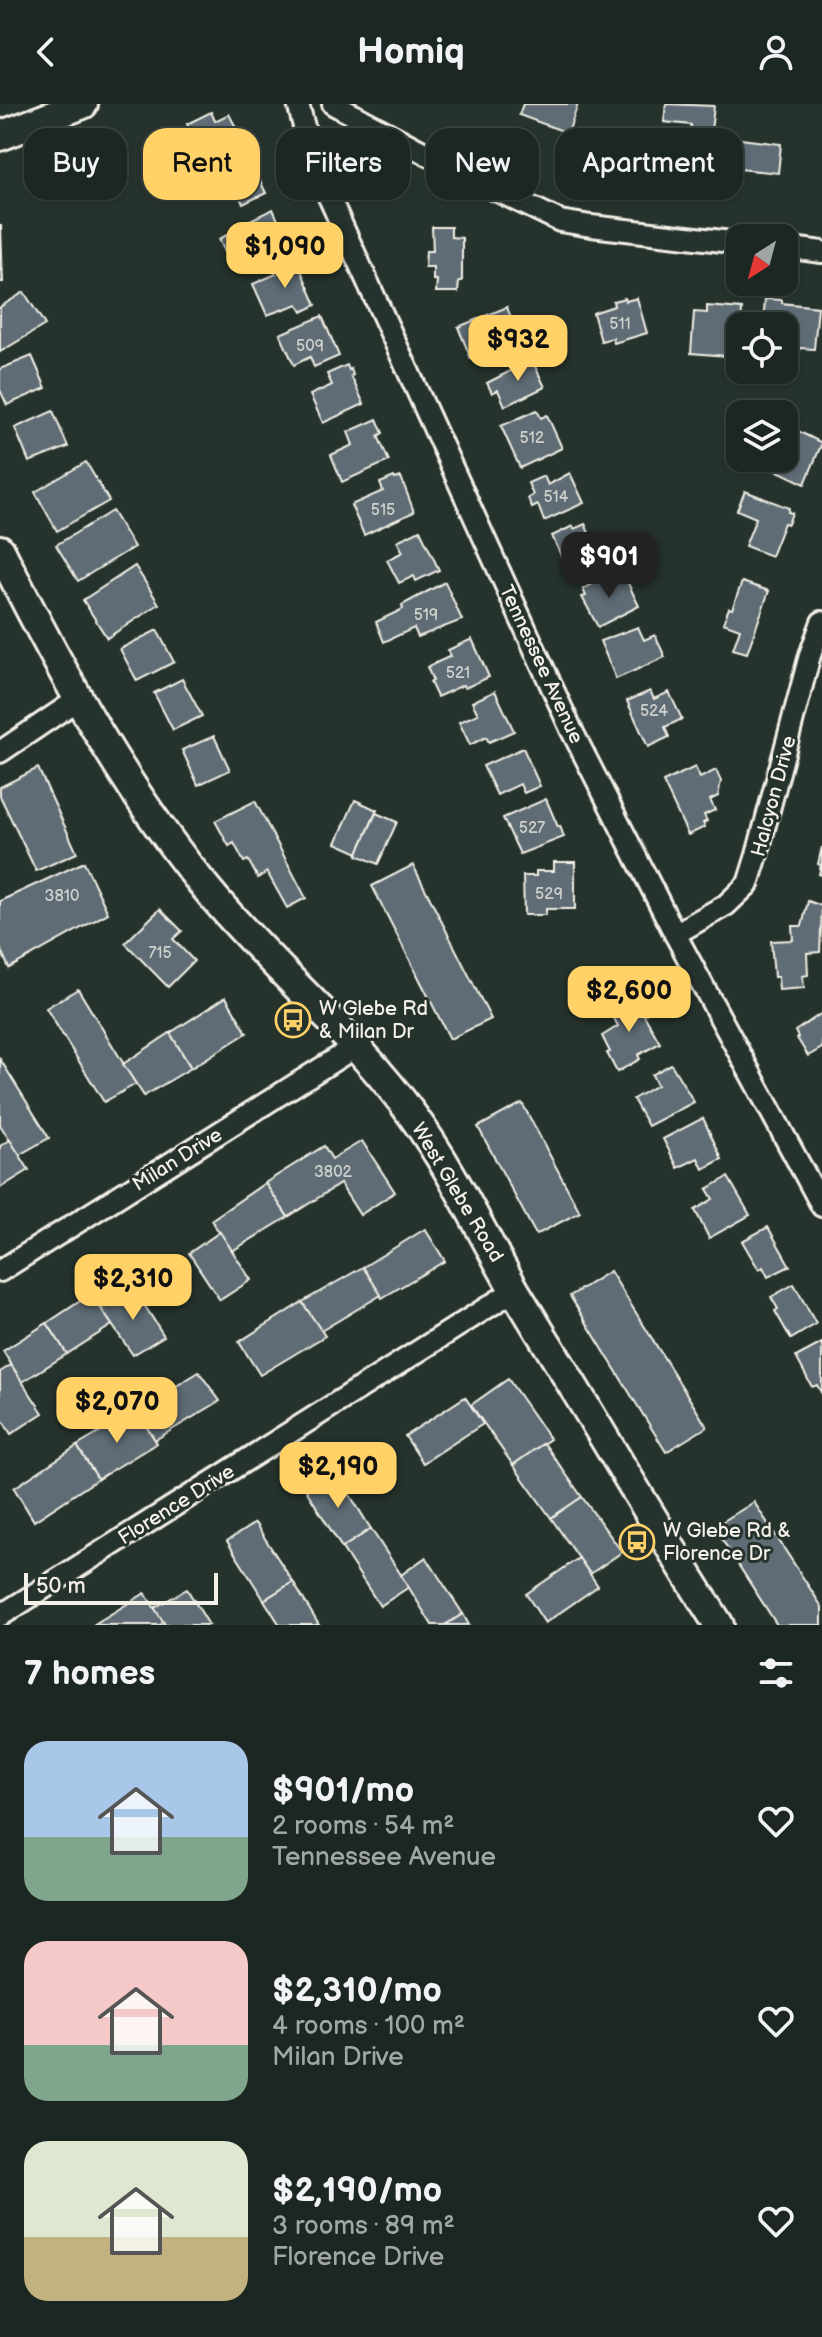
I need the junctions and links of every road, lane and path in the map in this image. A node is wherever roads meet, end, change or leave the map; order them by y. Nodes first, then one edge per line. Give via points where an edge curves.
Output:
1 (83, 104) edge
2 (298, 104) edge
3 (333, 104) edge
4 (0, 136) edge
5 (726, 241) edge
6 (798, 249) edge
7 (822, 252) edge
8 (0, 550) edge
9 (822, 622) edge
10 (80, 698) junction
11 (0, 752) edge
12 (675, 934) junction
13 (355, 1047) junction
14 (821, 1204) edge
15 (0, 1271) edge
16 (515, 1290) junction
17 (0, 1616) edge
18 (719, 1625) edge

1 - 4 main road
2 - 12 street, Tennessee Avenue via 314,164 571,729
3 - 5 street via 560,221
6 - 7 street
8 - 10 main road, West Glebe Road
9 - 12 street, Halcyon Drive via 748,884 726,905
10 - 11 street
10 - 13 main road, West Glebe Road via 167,838 212,896
12 - 14 street, Tennessee Avenue
13 - 15 street, Milan Drive
13 - 16 main road, West Glebe Road via 428,1137
16 - 17 street, Florence Drive
16 - 18 main road, West Glebe Road

